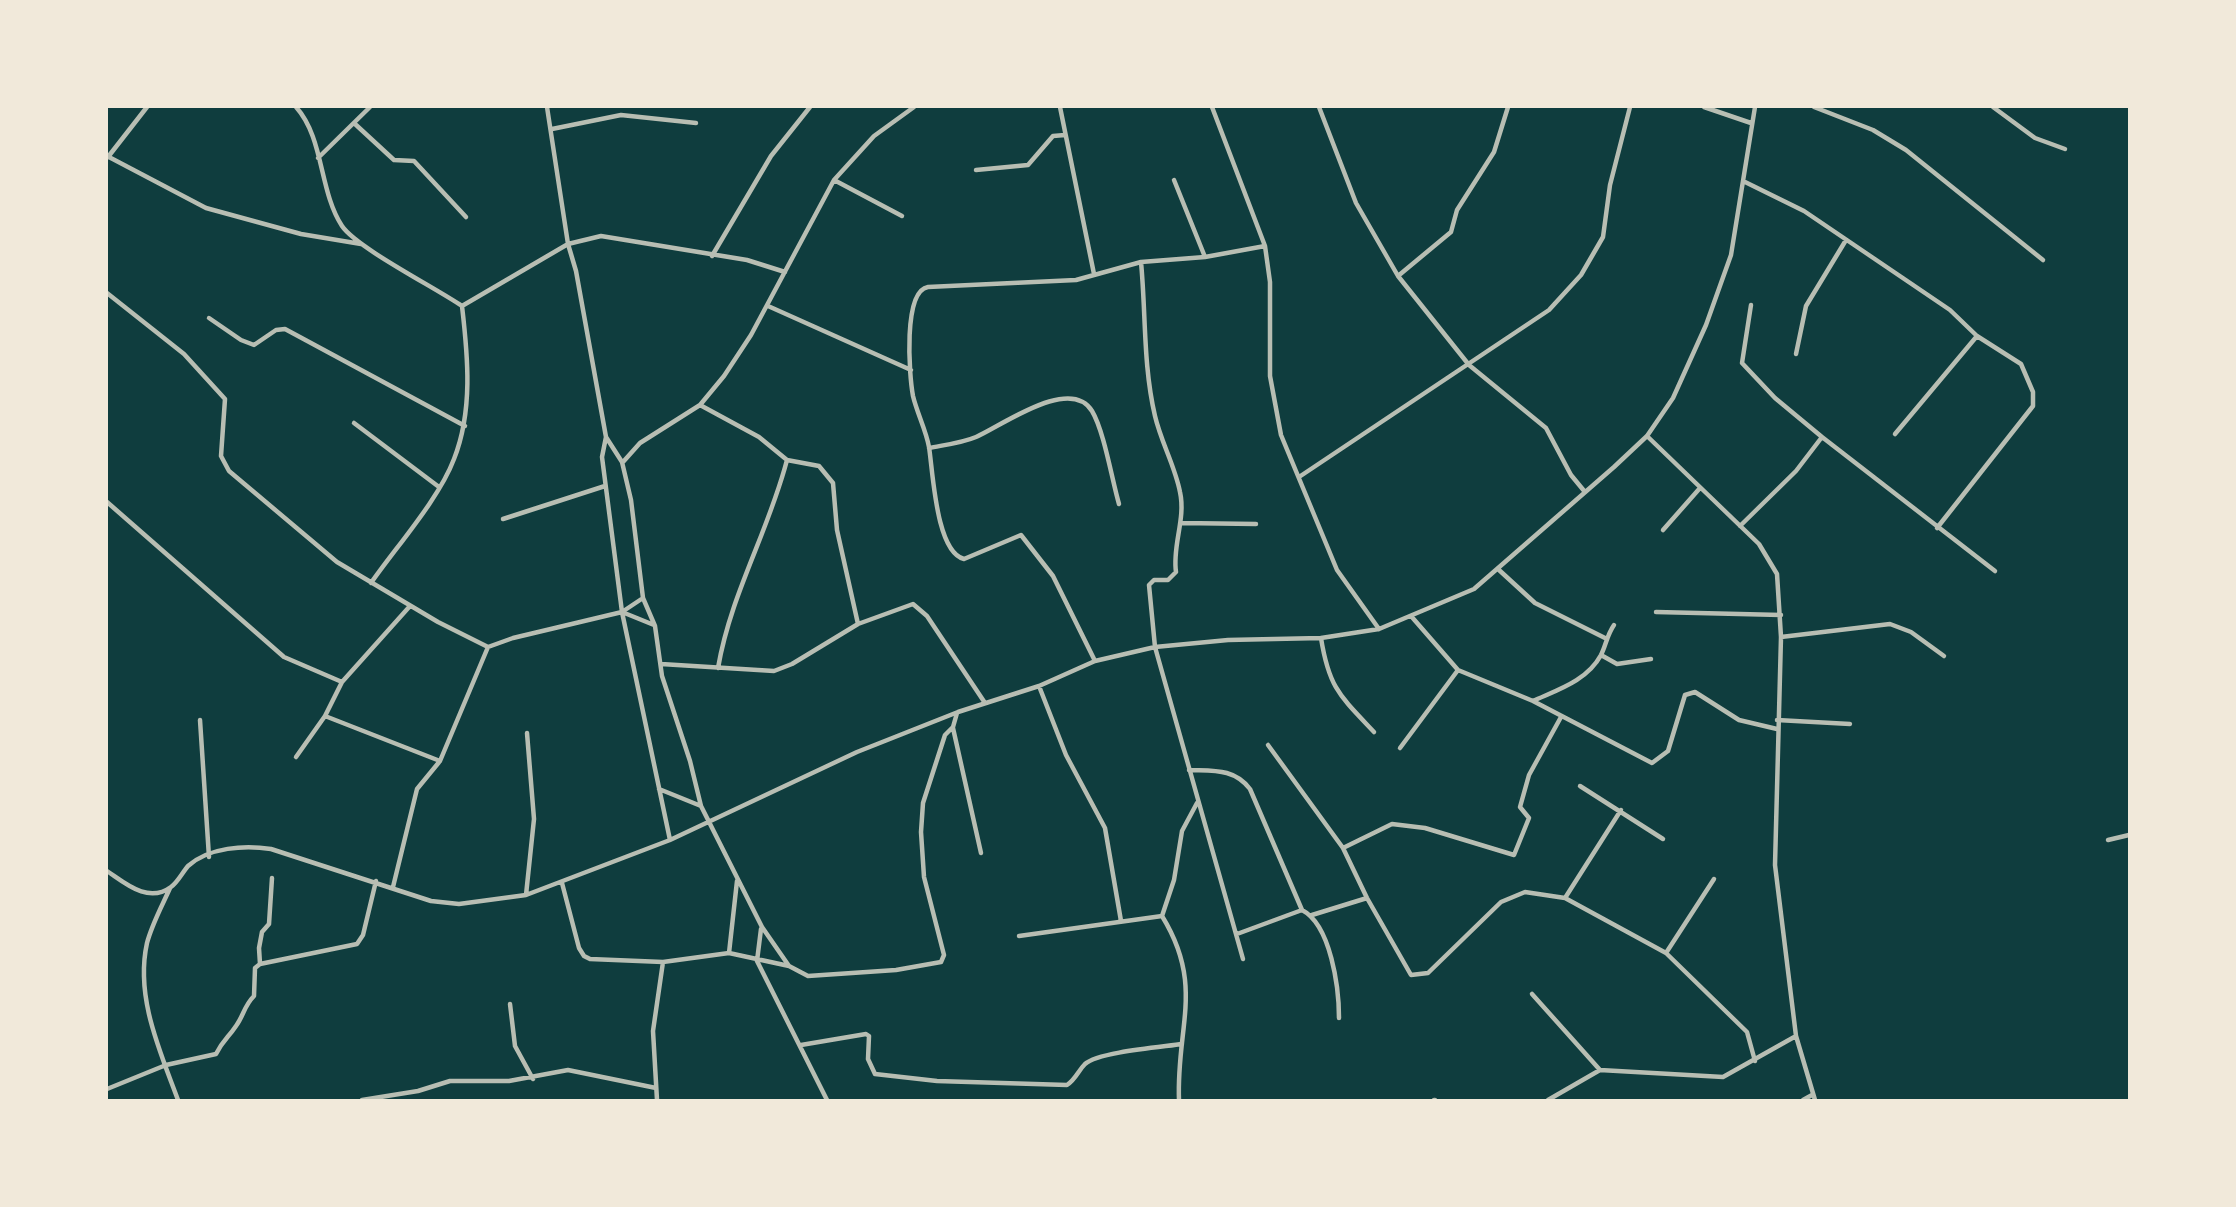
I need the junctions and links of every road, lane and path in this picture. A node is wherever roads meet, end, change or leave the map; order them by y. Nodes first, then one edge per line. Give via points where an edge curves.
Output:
1 (147, 107) edge
2 (296, 107) edge
3 (370, 107) edge
4 (547, 107) edge
5 (810, 107) edge
6 (914, 107) edge
7 (1060, 107) edge
8 (1212, 107) edge
9 (1319, 107) edge
10 (1508, 107) edge
11 (1630, 107) edge
12 (1704, 107) edge
13 (1755, 107) edge
14 (1814, 107) edge
15 (1993, 107) edge
16 (696, 123) dead end
17 (1751, 123) junction
18 (355, 124) junction
19 (552, 129) junction
20 (1065, 135) junction
21 (2065, 149) dead end
22 (107, 157) edge
23 (318, 158) junction
24 (976, 170) dead end
25 (834, 180) junction
26 (1174, 180) dead end
27 (1742, 181) junction
28 (902, 216) dead end
29 (466, 217) dead end
30 (1846, 240) junction
31 (568, 244) junction
32 (362, 245) junction
33 (1265, 246) junction
34 (712, 256) junction
35 (1206, 257) junction
36 (2043, 260) dead end
37 (1141, 262) junction
38 (785, 272) junction
39 (1094, 274) junction
40 (1398, 276) junction
41 (107, 293) edge
42 (1751, 305) dead end
43 (463, 306) junction
44 (768, 306) junction
45 (209, 318) dead end
46 (1977, 336) junction
47 (1796, 354) dead end
48 (1469, 365) junction
49 (911, 370) junction
50 (700, 405) junction
51 (354, 423) dead end
52 (465, 426) junction
53 (1895, 434) dead end
54 (1647, 436) junction
55 (606, 437) junction
56 (1822, 437) junction
57 (929, 448) junction
58 (788, 460) junction
59 (622, 462) junction
60 (1299, 477) junction
61 (606, 486) junction
62 (439, 487) junction
63 (1700, 488) junction
64 (1585, 492) junction
65 (107, 502) edge
66 (1119, 504) dead end
67 (503, 519) dead end
68 (1181, 523) junction
69 (1256, 524) dead end
70 (1740, 526) junction
71 (1937, 528) junction
72 (1663, 530) dead end
73 (1499, 570) junction
74 (1995, 571) dead end
75 (371, 583) junction
76 (643, 598) junction
77 (410, 606) junction
78 (622, 612) junction
79 (1656, 612) dead end
80 (1781, 615) junction
81 (1411, 616) junction
82 (858, 624) junction
83 (1614, 625) dead end
84 (655, 626) junction
85 (1378, 629) junction
86 (1781, 637) junction
87 (1321, 638) junction
88 (1605, 638) junction
89 (488, 647) junction
90 (1155, 647) junction
91 (1601, 654) junction
92 (1944, 656) dead end
93 (1651, 659) dead end
94 (1096, 661) junction
95 (661, 664) junction
96 (718, 668) junction
97 (1458, 670) junction
98 (342, 682) junction
99 (1039, 686) junction
100 (1533, 701) junction
101 (985, 703) junction
102 (958, 712) junction
103 (325, 716) junction
104 (1561, 717) junction
105 (200, 720) dead end
106 (1777, 720) junction
107 (1850, 724) dead end
108 (953, 727) junction
109 (1777, 729) junction
110 (1374, 732) dead end
111 (527, 733) dead end
112 (1268, 745) dead end
113 (1400, 748) dead end
114 (296, 757) dead end
115 (440, 761) junction
116 (1189, 770) junction
117 (1580, 786) dead end
118 (659, 789) junction
119 (1197, 803) junction
120 (701, 806) junction
121 (1621, 810) junction
122 (711, 822) junction
123 (2129, 835) edge
124 (1663, 839) dead end
125 (670, 840) junction
126 (2108, 840) dead end
127 (1343, 848) junction
128 (981, 853) dead end
129 (209, 857) junction
130 (107, 871) edge
131 (272, 878) dead end
132 (1714, 879) dead end
133 (376, 881) junction
134 (737, 881) junction
135 (562, 883) junction
136 (393, 887) junction
137 (170, 888) junction
138 (526, 895) junction
139 (1367, 898) junction
140 (1565, 898) junction
141 (1302, 910) junction
142 (1312, 915) junction
143 (1162, 916) junction
144 (1121, 920) junction
145 (762, 927) junction
146 (1237, 934) junction
147 (1018, 936) dead end
148 (729, 953) junction
149 (1666, 953) junction
150 (1243, 959) dead end
151 (757, 961) junction
152 (663, 962) junction
153 (260, 964) junction
154 (789, 966) junction
155 (1532, 994) dead end
156 (510, 1004) dead end
157 (1339, 1018) dead end
158 (1796, 1036) junction
159 (1182, 1044) junction
160 (801, 1045) junction
161 (1755, 1061) junction
162 (166, 1065) junction
163 (1600, 1070) junction
164 (533, 1079) junction
165 (656, 1088) junction
166 (107, 1089) edge
167 (1813, 1098) edge
168 (178, 1100) edge
169 (362, 1100) edge
170 (657, 1100) edge
171 (827, 1100) edge
172 (1179, 1100) edge
173 (1548, 1100) edge
174 (1803, 1100) edge

1 - 22 street
2 - 23 street via 307,123
3 - 18 street
4 - 19 street
5 - 34 street via 771,156
6 - 25 street via 874,136
7 - 20 street
8 - 33 street
9 - 40 street via 1356,203
10 - 40 street via 1494,152 1457,210 1451,232
11 - 48 street via 1610,185 1607,226 1594,258 1549,310
12 - 17 street
13 - 17 street
14 - 36 street via 1873,130 1906,150
15 - 21 street via 2035,138
16 - 19 street via 621,115
17 - 27 street
18 - 23 street
18 - 29 street via 394,160 414,162
19 - 31 street
20 - 24 street via 1052,137 1028,165
20 - 39 street
22 - 32 street via 206,208
23 - 32 street via 328,197 343,227
25 - 28 street
25 - 38 street
26 - 35 street
27 - 30 street via 1804,211
27 - 54 street via 1731,255 1706,325 1673,398
30 - 46 street via 1950,310
30 - 47 street via 1806,306
31 - 34 street via 609,236
31 - 43 street
31 - 55 street
32 - 43 street
33 - 35 street
33 - 60 street via 1273,401
34 - 38 street via 747,260
35 - 37 street
37 - 39 street
37 - 68 street via 1146,366 1155,417 1180,492
38 - 44 street
39 - 49 street via 1051,283 922,288 911,310
40 - 48 street
41 - 75 street via 184,354 225,398 221,456 226,468 301,534
42 - 56 street via 1742,363
43 - 52 street
44 - 49 street
44 - 50 street
45 - 52 street via 254,345 275,330 285,329
46 - 53 street
46 - 71 street via 2021,365 2035,402
48 - 60 street
48 - 64 street via 1546,428
49 - 57 street via 913,396
50 - 58 street via 759,437
50 - 59 street via 640,443
51 - 62 street
52 - 62 street via 454,461
54 - 63 street
54 - 64 street
55 - 59 street
55 - 61 street via 602,457
56 - 70 street via 1789,478
56 - 71 street
57 - 66 street via 979,436 1028,408 1077,400 1092,411
57 - 94 street via 931,477 951,550 964,559 1021,535 1053,576
58 - 82 street via 819,466 833,483 837,530
58 - 96 street via 775,504 731,607
59 - 76 street
60 - 85 street via 1337,570
61 - 67 street
61 - 78 street
62 - 75 street
63 - 70 street
63 - 72 street
64 - 73 street
65 - 98 street via 284,657
68 - 69 street
68 - 90 street via 1176,572 1168,580 1154,580 1149,585
70 - 80 street via 1759,544 1777,574
71 - 74 street
73 - 81 street via 1474,589
73 - 88 street via 1535,603
75 - 77 street
76 - 78 street
76 - 84 street
77 - 89 street
77 - 98 street
78 - 84 street
78 - 89 street
78 - 118 street
79 - 80 street
80 - 86 street
81 - 85 street
81 - 97 street
82 - 96 street via 774,671
82 - 101 street via 907,605 920,607
83 - 88 street
84 - 95 street
85 - 87 street
86 - 92 street via 1890,624 1911,632
86 - 106 street
87 - 90 street
87 - 110 street via 1329,679
88 - 91 street
89 - 115 street
90 - 94 street
90 - 116 street
91 - 93 street via 1617,664
91 - 100 street via 1583,678
94 - 99 street
95 - 96 street
95 - 120 street
97 - 100 street
97 - 113 street
98 - 103 street
99 - 101 street
99 - 144 street via 1066,755 1105,828
100 - 104 street
101 - 102 street
102 - 108 street
102 - 122 street via 857,752
103 - 114 street
103 - 115 street
104 - 109 street via 1652,763 1668,751 1685,695 1695,692 1739,720
104 - 127 street via 1529,775 1520,807 1529,818 1514,855 1425,828 1392,824
105 - 129 street
106 - 107 street
106 - 109 street
108 - 128 street
108 - 154 street via 945,735 922,815 924,877 943,962 808,976
109 - 158 street via 1775,865
111 - 138 street via 534,827
112 - 127 street
115 - 136 street via 417,789
116 - 119 street
116 - 141 street via 1230,772 1244,780
117 - 121 street
118 - 120 street
118 - 125 street
119 - 143 street via 1182,831
119 - 146 street
120 - 122 street
121 - 124 street
121 - 140 street
122 - 125 street
122 - 134 street
123 - 126 street
125 - 135 street
127 - 139 street
129 - 133 street via 224,849 247,846 271,849
129 - 137 street via 188,866
130 - 137 street via 140,892
131 - 153 street via 269,925 258,948
132 - 149 street
133 - 136 street
133 - 153 street via 357,944
134 - 145 street
134 - 148 street
135 - 138 street
135 - 152 street via 583,956 602,961
136 - 138 street via 431,901 459,904
137 - 162 street via 147,945 144,978 147,1011
139 - 140 street via 1411,975 1428,973 1501,902 1525,892
139 - 142 street
140 - 149 street
141 - 142 street
141 - 146 street
142 - 157 street via 1334,965
143 - 144 street
143 - 159 street via 1177,940 1188,985
144 - 147 street
145 - 151 street
145 - 154 street
146 - 150 street
148 - 151 street
148 - 152 street
149 - 161 street via 1747,1032
151 - 154 street
151 - 160 street
152 - 165 street via 653,1031
153 - 162 street via 253,972 254,996 216,1054
155 - 163 street
156 - 164 street via 516,1050
158 - 161 street
158 - 167 street
159 - 160 street via 1086,1063 1068,1085 874,1074 866,1034
159 - 172 street
160 - 171 street
161 - 163 street via 1723,1077
162 - 166 street
162 - 168 street
163 - 173 street
164 - 165 street via 568,1070
164 - 169 street via 450,1081
165 - 170 street
167 - 174 street

